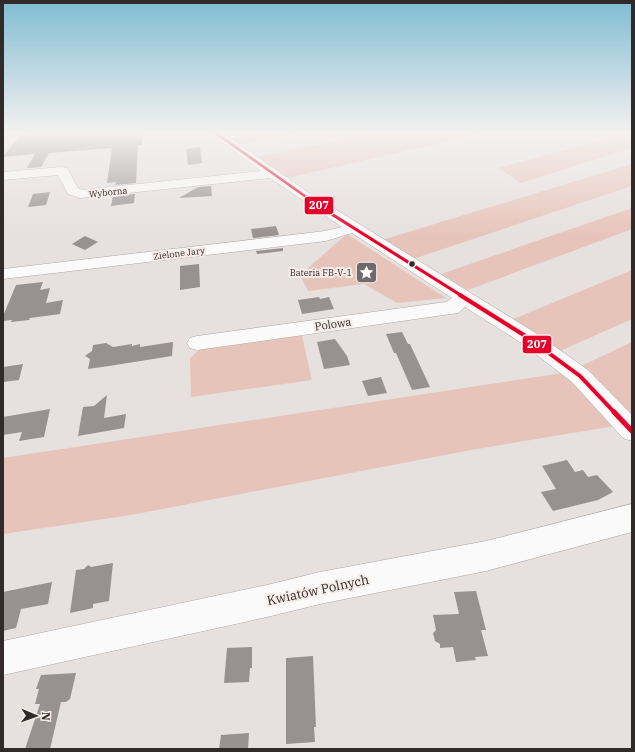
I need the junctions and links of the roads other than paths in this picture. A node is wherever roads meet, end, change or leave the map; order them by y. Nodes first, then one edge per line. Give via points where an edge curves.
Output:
1 (262, 166) edge
2 (273, 174) junction
3 (3, 176) edge
4 (354, 228) junction
5 (3, 274) edge
6 (466, 298) junction
7 (197, 343) dead end
8 (632, 431) edge
9 (632, 518) edge
10 (3, 658) edge

1 - 2 street
2 - 3 street, Wyborna via 80,194 73,191 62,172
2 - 4 street
4 - 5 street, Zielone Jary via 326,236
4 - 6 street
6 - 7 street, Polowa via 451,308
6 - 8 street via 527,337 580,376
9 - 10 street, Kwiatów Polnych via 486,556 320,588

